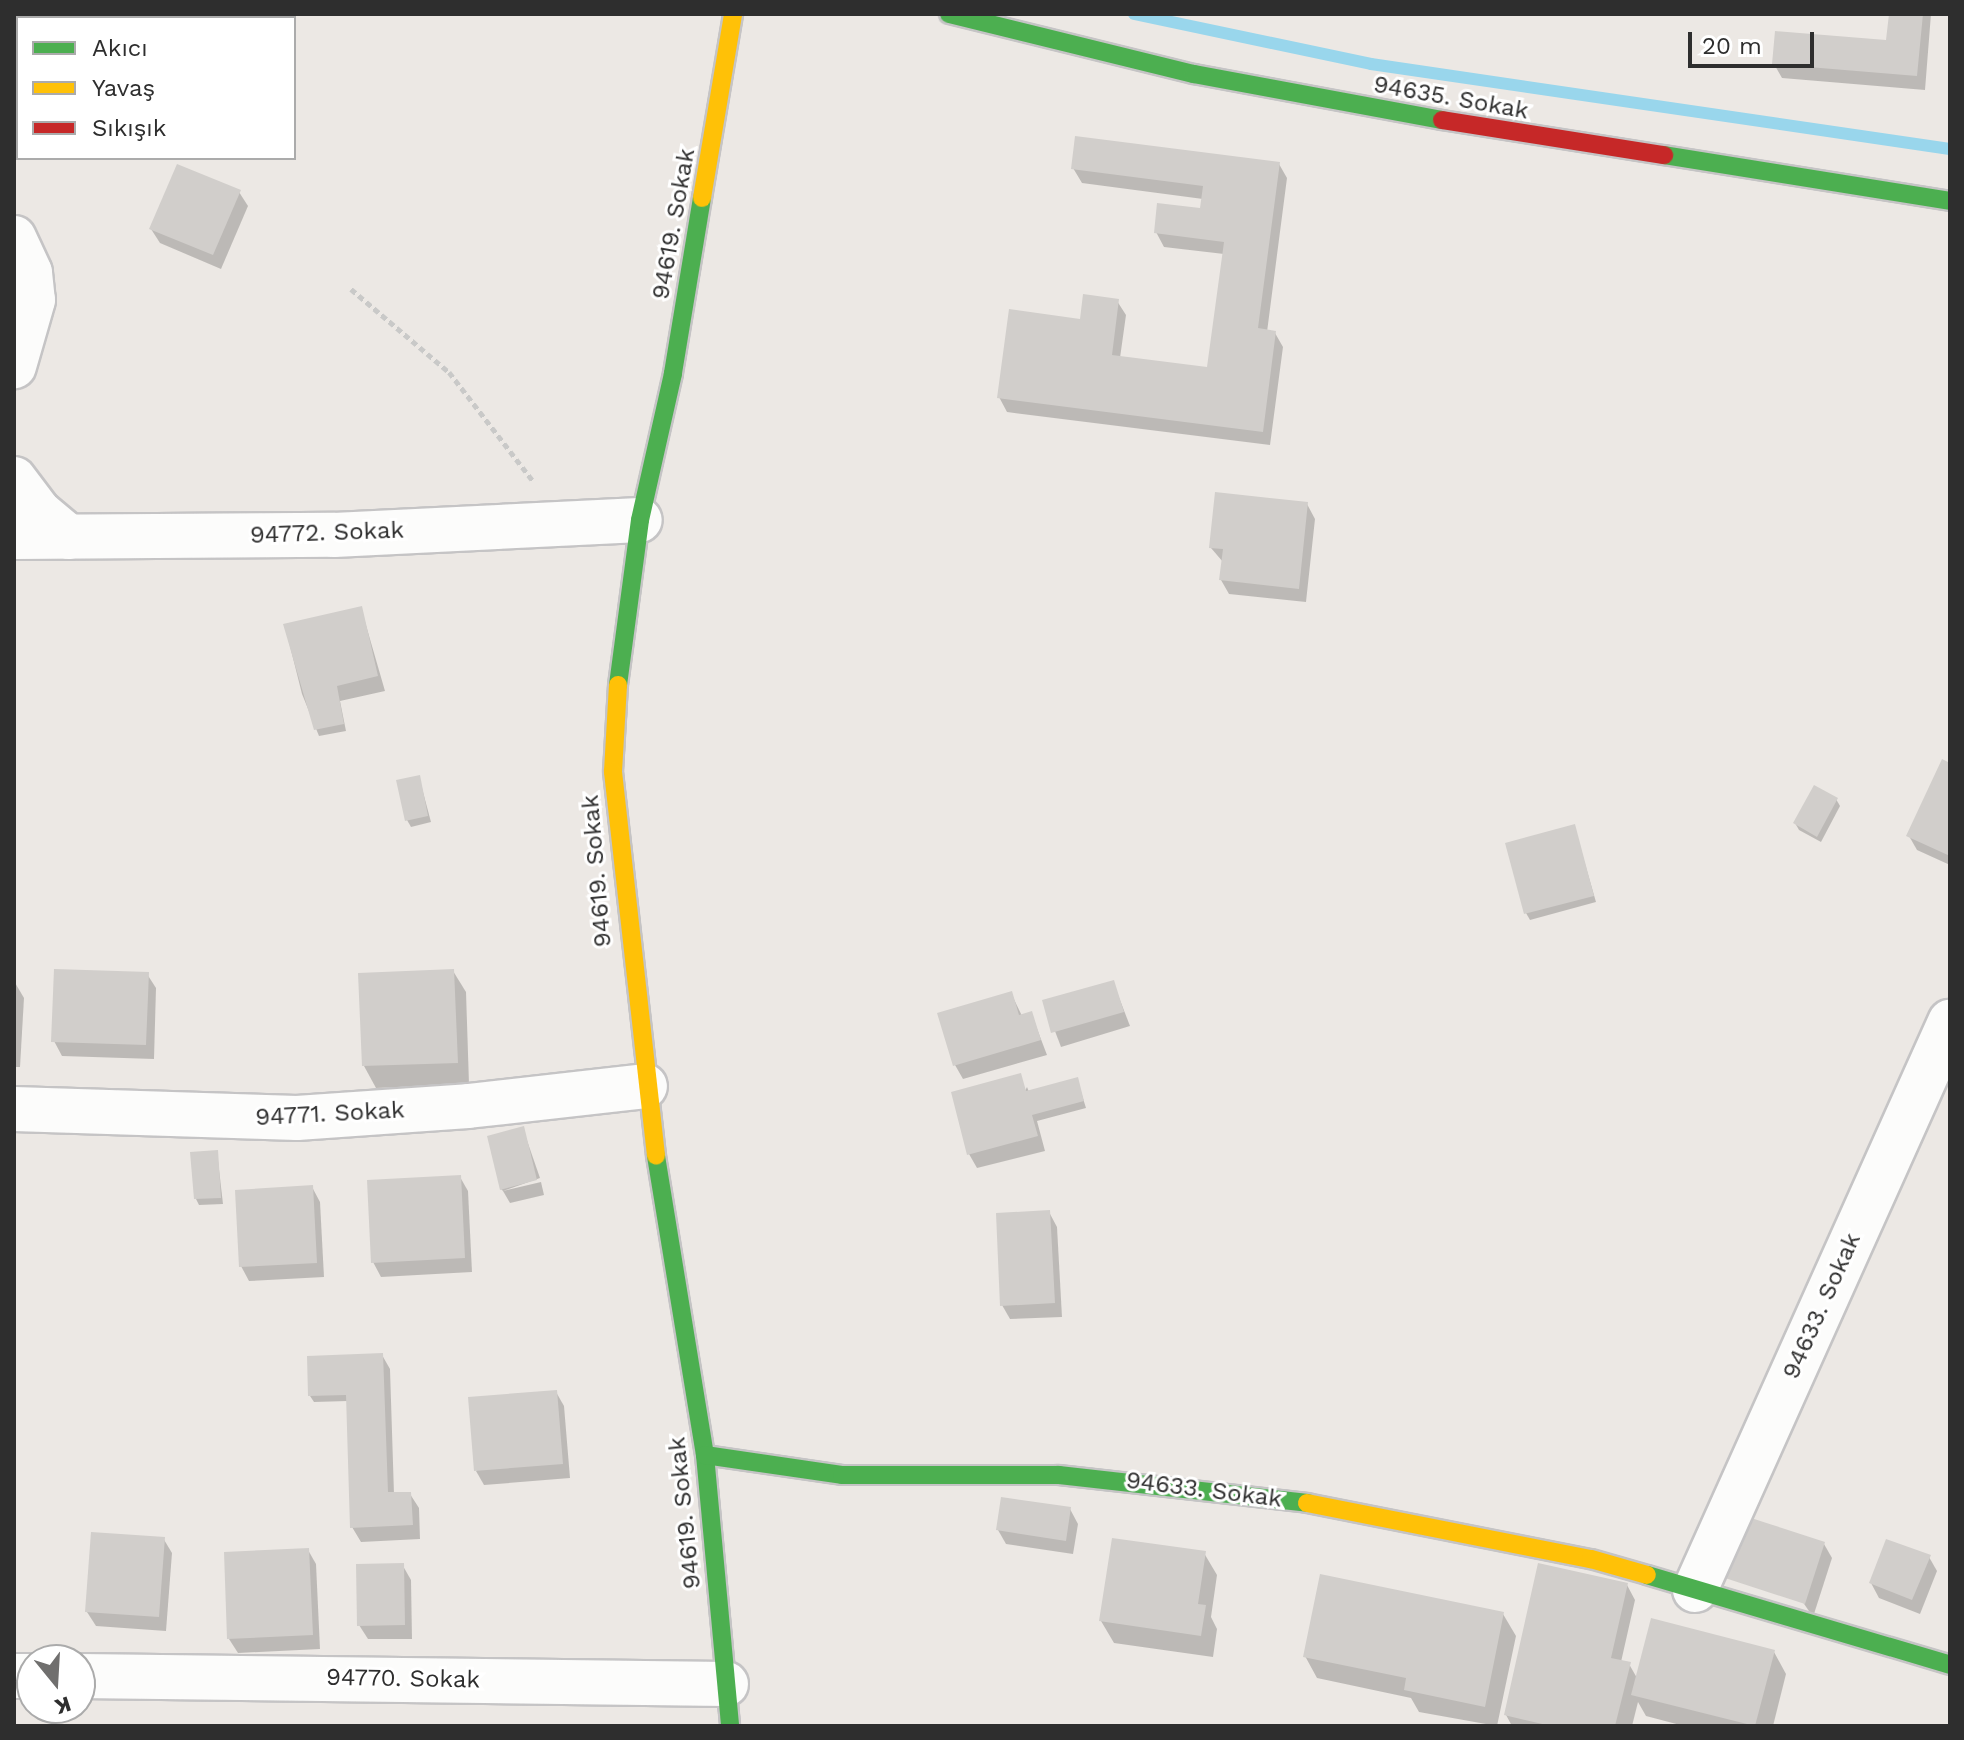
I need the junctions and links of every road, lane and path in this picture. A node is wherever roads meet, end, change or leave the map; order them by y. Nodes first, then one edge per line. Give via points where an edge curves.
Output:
1 (733, 14) edge
2 (949, 14) edge
3 (1950, 201) edge
4 (22, 256) edge
5 (351, 289) dead end
6 (14, 366) edge
7 (14, 479) edge
8 (640, 520) junction
9 (565, 523) junction
10 (14, 537) edge
11 (69, 537) junction
12 (1950, 1022) edge
13 (645, 1086) junction
14 (14, 1109) edge
15 (705, 1455) junction
16 (1695, 1590) junction
17 (1950, 1665) edge
18 (96, 1677) edge
19 (728, 1705) edge

1 - 8 street, 94619. Sokak via 673,373
2 - 3 street, 94635. Sokak via 1339,103
4 - 6 street via 33,300
5 - 9 path via 449,372
7 - 11 street via 39,512
8 - 9 street, 94772. Sokak
8 - 13 street, 94619. Sokak via 620,659 613,772
9 - 11 street, 94772. Sokak via 334,535
10 - 11 street, 94772. Sokak
12 - 16 street, 94633. Sokak
13 - 14 street, 94771. Sokak via 297,1118
13 - 15 street, 94619. Sokak
15 - 16 street, 94633. Sokak via 842,1475 1059,1475 1259,1496 1519,1542
15 - 19 street, 94619. Sokak
16 - 17 street, 94633. Sokak
18 - 19 street, 94770. Sokak

